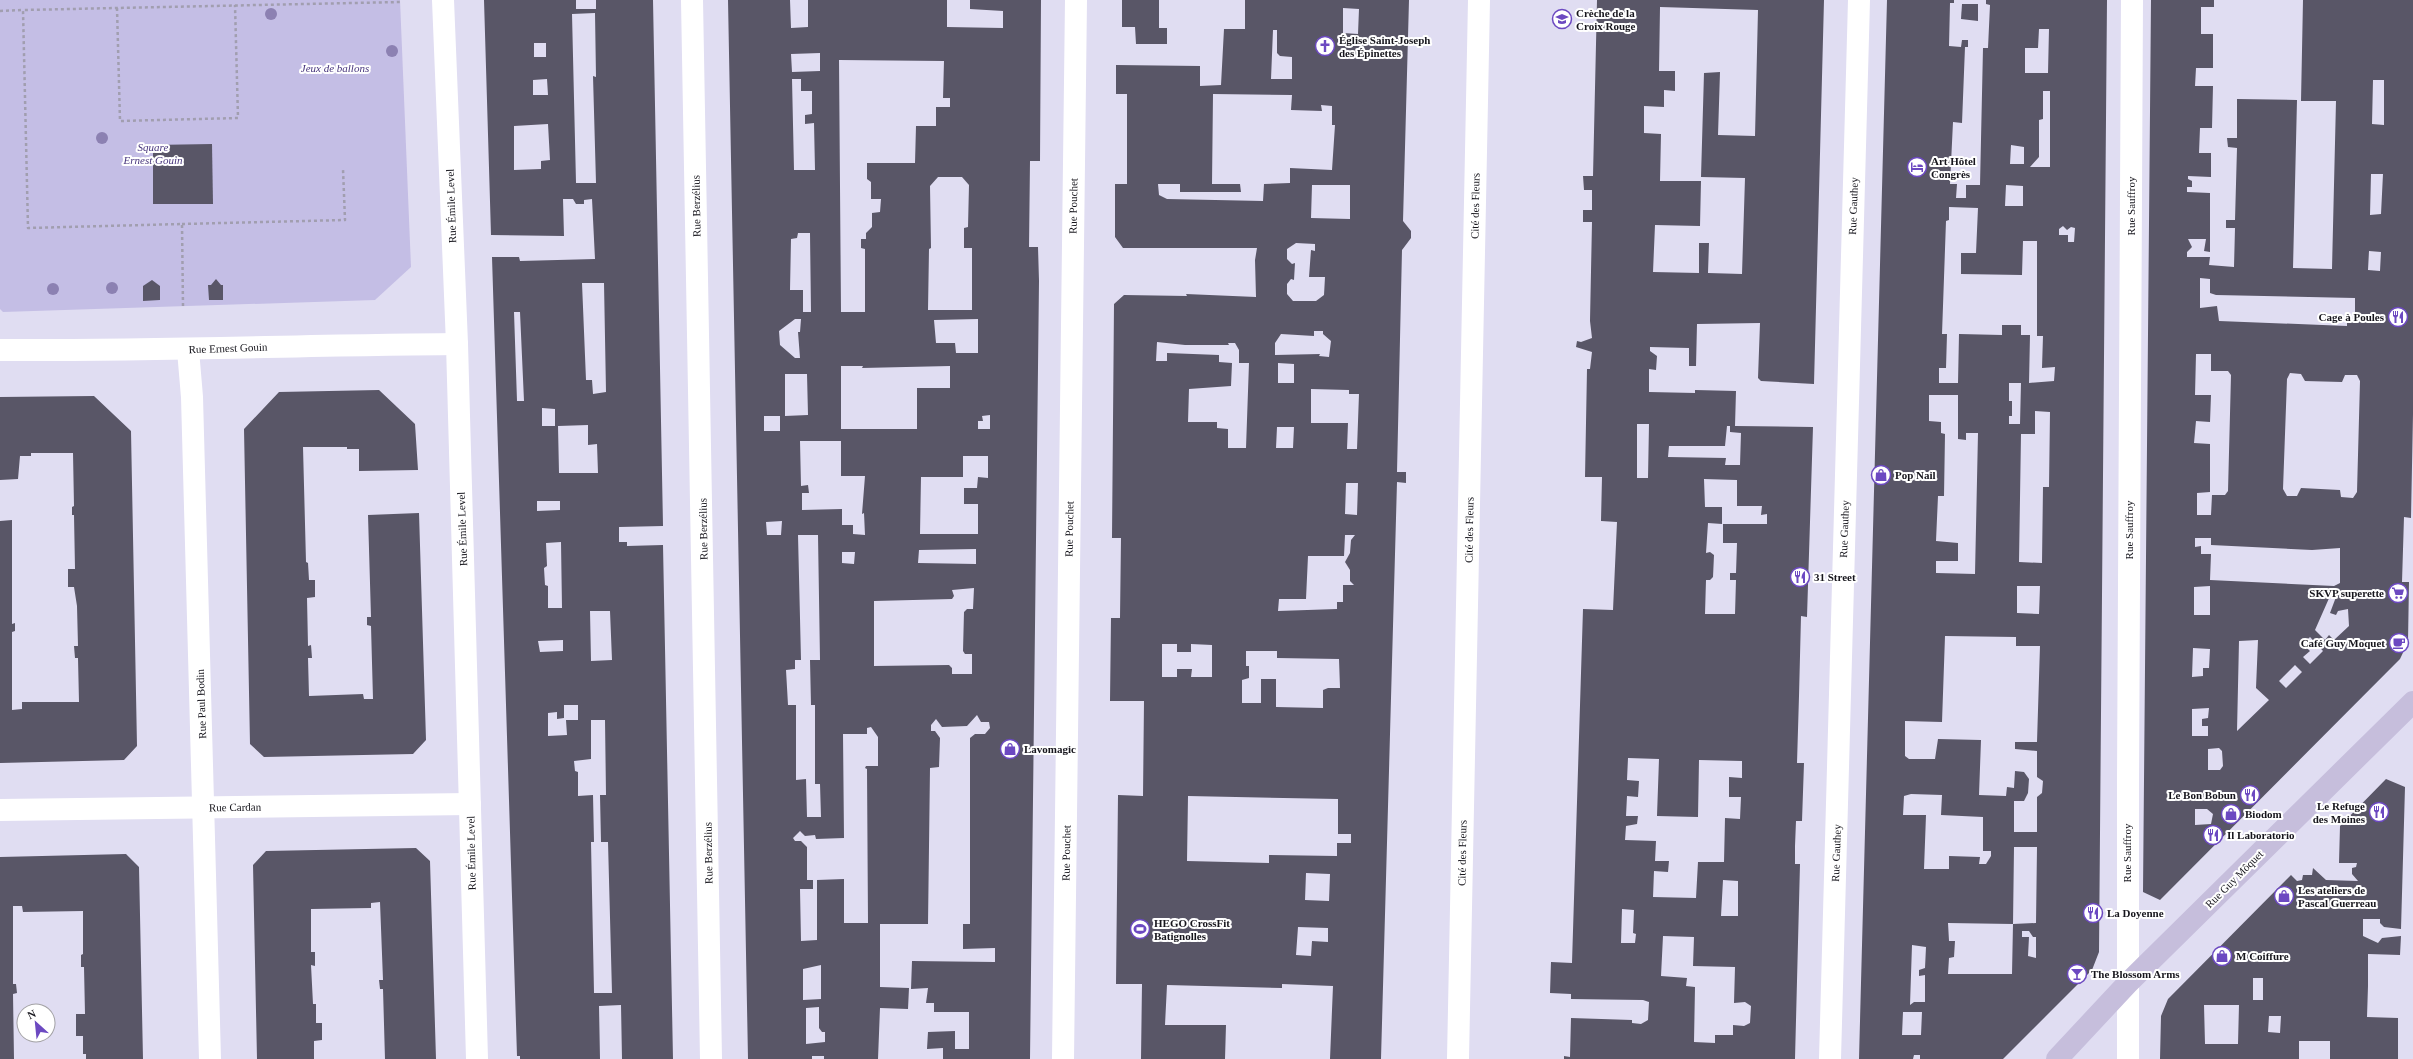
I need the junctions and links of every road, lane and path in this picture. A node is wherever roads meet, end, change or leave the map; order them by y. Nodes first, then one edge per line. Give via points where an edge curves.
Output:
1 (443, 0) edge
2 (692, 0) edge
3 (1076, 0) edge
4 (1479, 0) edge
5 (1859, 0) edge
6 (2132, 0) edge
7 (400, 2) dead end
8 (235, 5) junction
9 (117, 8) junction
10 (24, 10) junction
11 (0, 11) edge
12 (343, 169) dead end
13 (182, 224) junction
14 (183, 306) dead end
15 (457, 344) junction
16 (0, 350) edge
17 (188, 350) junction
18 (2413, 702) edge
19 (470, 804) junction
20 (204, 807) junction
21 (0, 810) edge
22 (2127, 984) junction
23 (210, 1059) edge
24 (477, 1059) edge
25 (711, 1059) edge
26 (1063, 1059) edge
27 (1458, 1059) edge
28 (1830, 1059) edge
29 (2057, 1059) edge
30 (2128, 1059) edge

1 - 15 street, Rue Émile Level
2 - 25 street, Rue Berzélius
3 - 26 street, Rue Pouchet
4 - 27 street, Cité des Fleurs
5 - 28 street, Rue Gauthey
6 - 22 street, Rue Sauffroy
7 - 8 path
8 - 9 path
8 - 9 path via 238,118 214,119 120,121
9 - 10 path
10 - 11 path
10 - 13 path via 28,228
12 - 13 path via 346,220
13 - 14 path
15 - 17 street, Rue Ernest Gouin via 242,346
15 - 19 street, Rue Émile Level
16 - 17 street, Rue Ernest Gouin
17 - 20 street, Rue Paul Bodin via 192,405
18 - 22 main road, Rue Guy Môquet
19 - 20 street, Rue Cardan
19 - 24 street, Rue Émile Level
20 - 21 street, Rue Cardan
20 - 23 street, Rue Paul Bodin
22 - 29 main road, Rue Guy Môquet
22 - 30 street, Rue Sauffroy

